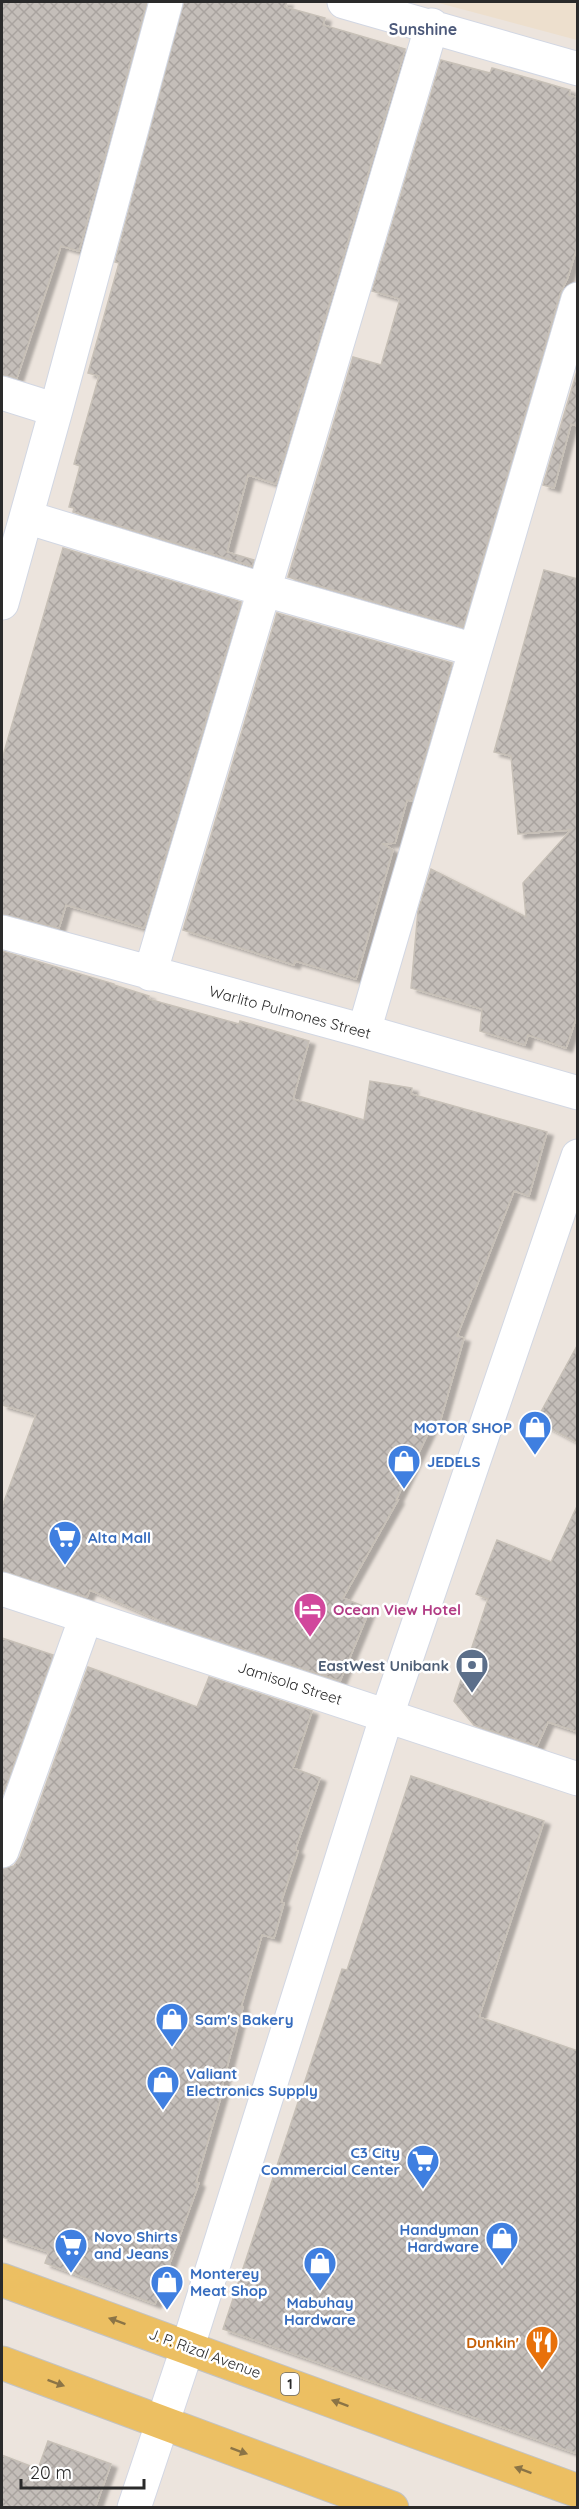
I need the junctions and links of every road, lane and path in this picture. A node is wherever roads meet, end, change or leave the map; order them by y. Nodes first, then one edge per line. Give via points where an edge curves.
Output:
1 (166, 2) edge
2 (344, 2) edge
3 (432, 26) junction
4 (578, 69) edge
5 (578, 298) edge
6 (2, 393) edge
7 (56, 410) junction
8 (26, 517) junction
9 (265, 590) junction
10 (2, 603) edge
11 (475, 650) junction
12 (2, 932) edge
13 (150, 974) junction
14 (364, 1031) junction
15 (578, 1093) edge
16 (578, 1156) edge
17 (2, 1589) edge
18 (86, 1617) junction
19 (387, 1715) junction
20 (578, 1779) edge
21 (2, 1851) edge
22 (2, 2280) edge
23 (188, 2346) junction
24 (2, 2363) edge
25 (163, 2422) junction
26 (578, 2491) edge
27 (134, 2508) edge
28 (392, 2508) edge

1 - 7 street
2 - 3 street
3 - 4 street
3 - 9 street
5 - 11 street
6 - 7 street
7 - 8 street
8 - 9 street
8 - 10 street
9 - 11 street
9 - 13 street
11 - 14 street
12 - 13 street, Warlito Pulmones Street
13 - 14 street, Warlito Pulmones Street
14 - 15 street, Warlito Pulmones Street
16 - 19 street
17 - 18 street, Jamisola Street
18 - 19 street, Jamisola Street
18 - 21 street
19 - 20 street, Jamisola Street
19 - 23 street
23 -> 22 main road, J. P. Rizal Avenue / 1
23 - 25 street
26 -> 23 main road, J. P. Rizal Avenue / 1
24 -> 25 main road
25 - 27 street
25 -> 28 main road

